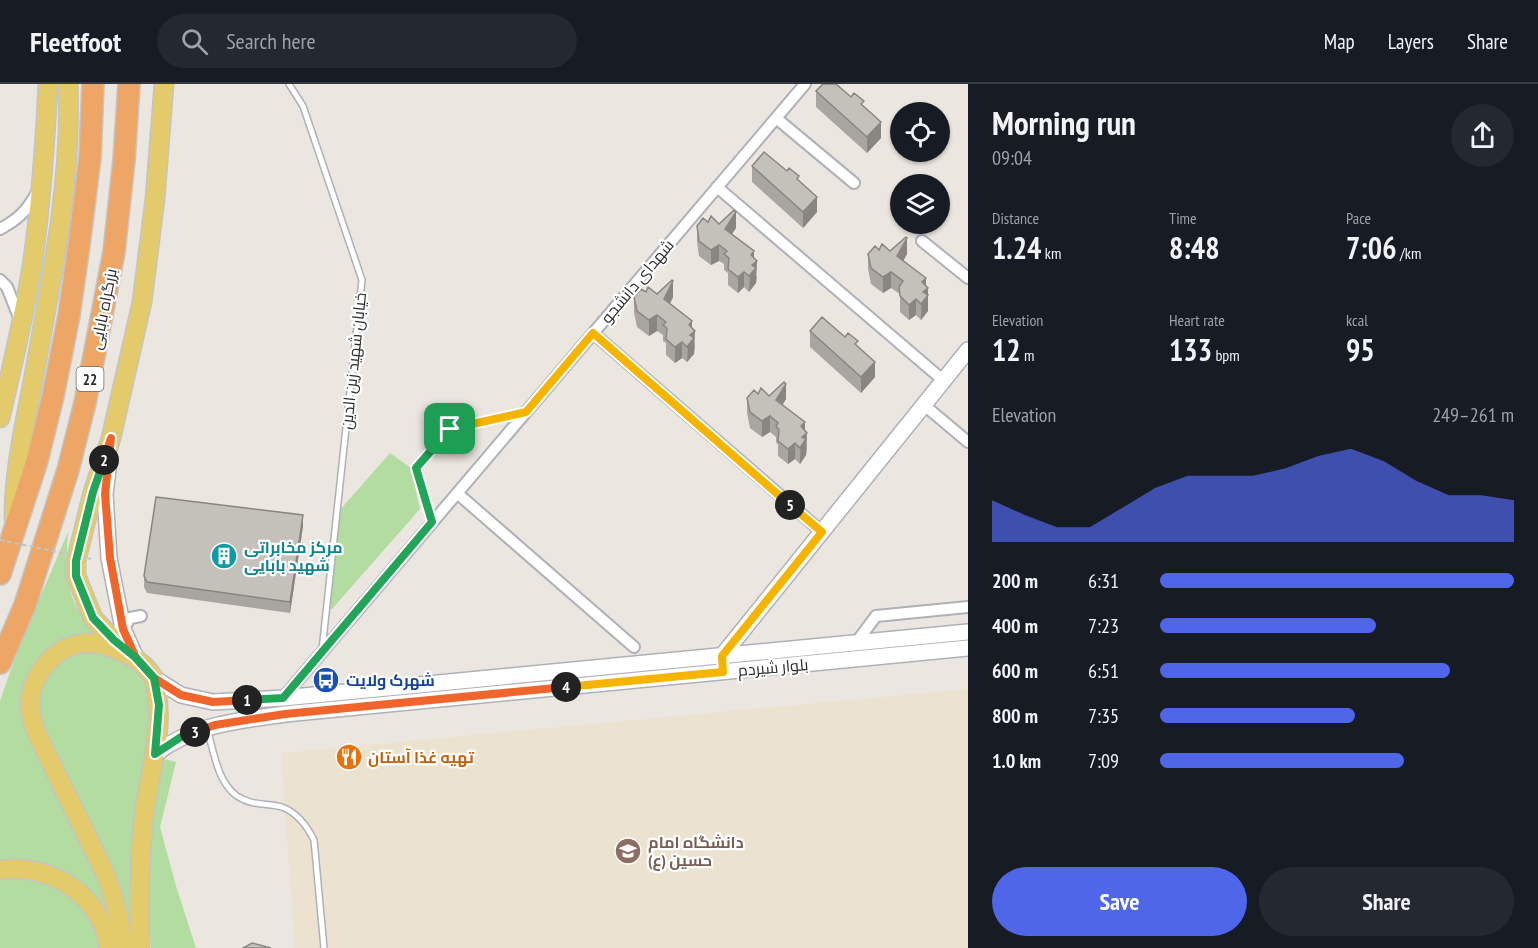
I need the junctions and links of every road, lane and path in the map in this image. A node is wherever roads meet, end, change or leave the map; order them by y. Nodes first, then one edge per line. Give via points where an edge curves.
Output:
1 (48, 84) edge
2 (68, 84) edge
3 (93, 84) edge
4 (129, 84) edge
5 (158, 84) edge
6 (164, 84) edge
7 (289, 84) edge
8 (805, 84) edge
9 (162, 117) junction
10 (776, 118) junction
11 (854, 183) dead end
12 (41, 186) junction
13 (717, 187) junction
14 (0, 229) edge
15 (922, 241) dead end
16 (968, 278) edge
17 (0, 280) edge
18 (22, 324) junction
19 (593, 333) junction
20 (968, 350) edge
21 (944, 381) junction
22 (924, 405) junction
23 (526, 412) junction
24 (0, 418) edge
25 (111, 438) junction
26 (968, 442) edge
27 (457, 493) junction
28 (432, 522) junction
29 (822, 532) junction
30 (7, 534) edge
31 (91, 559) dead end
32 (0, 574) edge
33 (968, 607) edge
34 (141, 616) dead end
35 (123, 629) junction
36 (968, 632) edge
37 (856, 643) junction
38 (634, 647) dead end
39 (968, 648) edge
40 (322, 652) junction
41 (722, 656) junction
42 (136, 658) junction
43 (0, 663) edge
44 (723, 672) junction
45 (154, 678) junction
46 (216, 697) junction
47 (283, 698) junction
48 (285, 714) junction
49 (211, 726) junction
50 (160, 750) junction
51 (0, 870) edge
52 (109, 948) edge
53 (123, 948) edge
54 (140, 948) edge
55 (324, 948) edge

1 - 12 main road
2 - 30 main road via 68,145 60,216
3 - 30 highway, بزرگراه بابایی / 22 via 90,157 69,315 38,461
4 - 43 highway, بزرگراه بابایی / 22 via 114,252 85,403 25,605
5 - 9 main road
6 - 9 main road
7 - 40 lane, خیابان شهید زین الدین via 303,106 362,280
8 - 10 street, شهدای دانشجو
9 - 25 main road via 142,302
10 - 11 street
10 - 13 street, شهدای دانشجو
12 - 14 street via 30,207
12 - 18 main road
13 - 19 street, شهدای دانشجو
13 - 21 street
15 - 16 street
17 - 18 street via 7,287
18 - 24 main road
19 - 23 street, شهدای دانشجو
19 - 29 street
20 - 21 main road
21 - 22 main road
22 - 26 street
22 - 29 main road
23 - 27 street, شهدای دانشجو
23 - 28 lane via 450,429 416,468
25 - 35 main road via 105,494 110,558
25 - 42 main road via 93,492 76,576 93,618
27 - 28 street, شهدای دانشجو
27 - 38 street
28 - 40 street, شهدای دانشجو
29 - 41 main road
30 - 31 path, bridge
30 - 32 highway, بزرگراه بابایی / 22
33 - 37 street via 876,616
34 - 35 street via 130,618
35 - 42 main road
36 - 37 main road, بلوار شیردم
37 - 41 main road, بلوار شیردم
39 - 44 main road, بلوار شیردم
40 - 47 street, شهدای دانشجو
41 - 44 main road
41 - 47 main road, بلوار شیردم
42 - 45 main road
42 - 53 main road via 100,644 72,645 41,669 30,703 37,734 109,882 120,918
44 - 48 main road, بلوار شیردم
45 - 46 main road, بلوار شیردم via 181,695
45 - 50 main road
46 - 47 main road, بلوار شیردم
46 - 49 main road via 209,707
47 - 48 main road
48 - 49 main road, بلوار شیردم
49 - 50 main road, بلوار شیردم via 184,735
49 - 55 lane via 219,771 237,796 252,803 282,807 308,828 314,840
50 - 54 main road via 143,822
51 - 52 main road via 44,872 77,890 102,922

